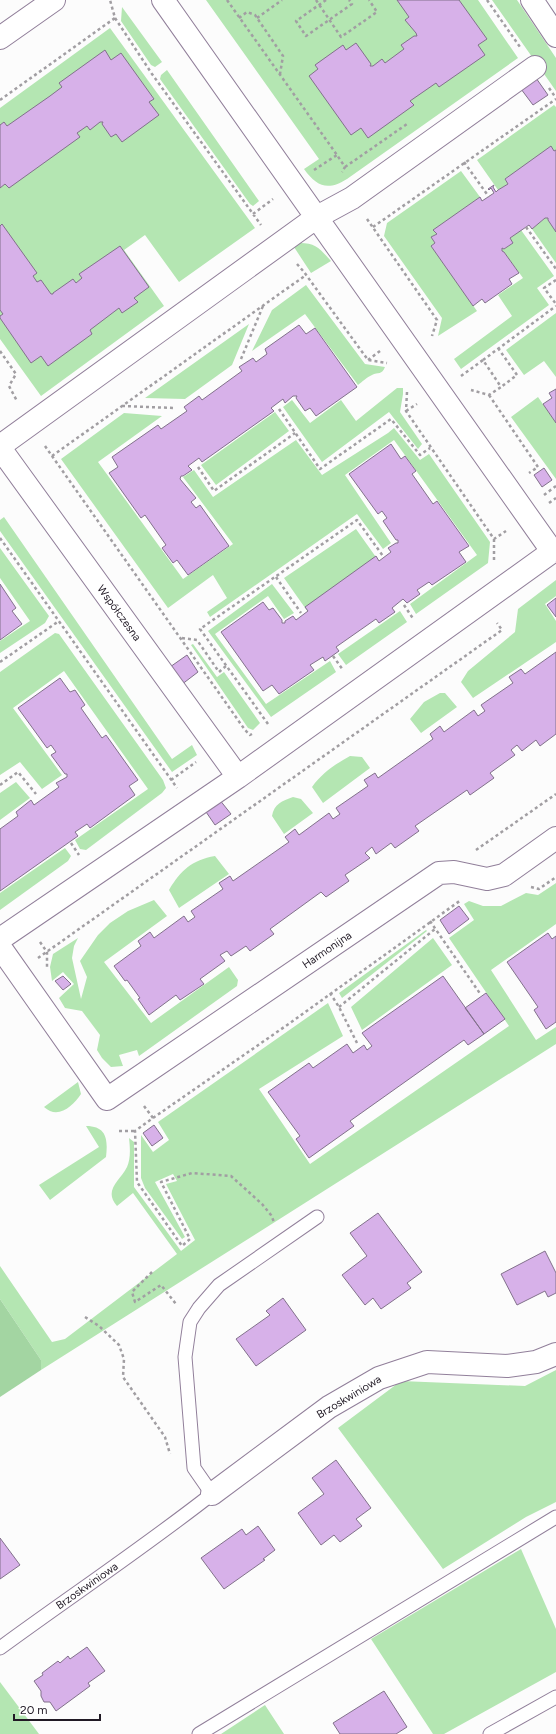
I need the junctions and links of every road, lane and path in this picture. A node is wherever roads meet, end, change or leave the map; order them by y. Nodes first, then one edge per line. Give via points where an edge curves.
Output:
1 (54, 0) edge
2 (110, 0) edge
3 (163, 0) edge
4 (227, 0) edge
5 (282, 0) edge
6 (316, 0) edge
7 (326, 0) edge
8 (349, 0) edge
9 (369, 0) edge
10 (532, 0) edge
11 (319, 5) junction
12 (115, 18) junction
13 (239, 18) junction
14 (257, 18) junction
15 (329, 20) junction
16 (556, 36) edge
17 (0, 38) edge
18 (535, 67) dead end
19 (280, 75) junction
20 (556, 99) edge
21 (0, 100) edge
22 (464, 162) junction
23 (489, 197) dead end
24 (352, 198) junction
25 (317, 217) junction
26 (373, 227) junction
27 (526, 227) dead end
28 (278, 245) junction
29 (556, 270) edge
30 (306, 276) junction
31 (556, 280) edge
32 (556, 305) edge
33 (263, 306) junction
34 (432, 340) dead end
35 (498, 348) junction
36 (0, 351) edge
37 (241, 359) dead end
38 (483, 360) junction
39 (389, 363) dead end
40 (459, 377) dead end
41 (502, 387) junction
42 (407, 389) dead end
43 (471, 390) dead end
44 (489, 395) junction
45 (122, 406) junction
46 (174, 408) dead end
47 (279, 409) dead end
48 (32, 424) junction
49 (296, 433) junction
50 (0, 447) edge
51 (430, 448) junction
52 (52, 456) junction
53 (198, 467) dead end
54 (526, 475) dead end
55 (556, 486) edge
56 (541, 496) dead end
57 (511, 528) dead end
58 (0, 538) edge
59 (494, 539) junction
60 (554, 550) edge
61 (383, 556) dead end
62 (499, 563) dead end
63 (276, 577) junction
64 (404, 605) dead end
65 (302, 613) dead end
66 (493, 618) dead end
67 (59, 621) junction
68 (416, 622) dead end
69 (181, 638) junction
70 (333, 656) dead end
71 (0, 662) edge
72 (226, 666) junction
73 (345, 672) dead end
74 (262, 729) dead end
75 (256, 733) dead end
76 (238, 777) junction
77 (0, 785) edge
78 (178, 789) dead end
79 (36, 794) dead end
80 (556, 838) edge
81 (70, 843) dead end
82 (81, 859) dead end
83 (556, 877) edge
84 (526, 886) dead end
85 (462, 899) dead end
86 (430, 921) junction
87 (435, 929) junction
88 (0, 939) edge
89 (0, 947) edge
90 (19, 973) junction
91 (330, 993) junction
92 (481, 995) dead end
93 (340, 1007) junction
94 (357, 1043) dead end
95 (130, 1084) junction
96 (153, 1118) junction
97 (119, 1131) dead end
98 (135, 1131) junction
99 (317, 1217) dead end
100 (281, 1242) junction
101 (152, 1272) dead end
102 (85, 1317) dead end
103 (190, 1322) junction
104 (556, 1354) edge
105 (172, 1460) dead end
106 (212, 1494) junction
107 (556, 1517) edge
108 (0, 1648) edge
109 (556, 1697) edge
110 (199, 1734) edge
111 (490, 1734) edge

1 - 17 street
2 - 12 path
3 - 25 street
4 - 13 path
5 - 14 path
6 - 11 path
7 - 11 path
8 - 15 path via 352,4
9 - 15 path via 378,12 341,37
10 - 16 street
11 - 15 path
11 - 15 path via 296,21 306,36
12 - 21 path
12 - 28 path via 152,74 265,231
13 - 14 path via 247,12
13 - 19 path
14 - 19 path via 283,56
18 - 24 street
19 - 24 path via 344,167 339,179
20 - 22 path
22 - 23 path
22 - 26 path
24 - 25 street
24 - 26 path
25 - 28 street
25 - 60 street
26 - 34 path via 437,320
27 - 29 path
28 - 30 path
28 - 48 street
30 - 33 path
30 - 39 path via 368,360
31 - 32 path via 544,288
32 - 35 path
33 - 37 path
33 - 45 path
35 - 38 path
35 - 41 path via 517,376
36 - 48 path via 16,374 8,386
38 - 40 path
38 - 41 path
41 - 44 path
42 - 51 path via 406,411
43 - 44 path
44 - 54 path via 538,467
45 - 46 path
45 - 52 path
47 - 49 path
48 - 50 street
48 - 52 path
49 - 51 path via 320,468 392,419 420,455
49 - 53 path via 214,491
50 - 76 street, Współczesna
51 - 59 path
52 - 69 path
55 - 56 path
57 - 59 path
58 - 67 path
59 - 62 path via 494,567
60 - 76 street
61 - 63 path via 357,520
63 - 65 path
63 - 72 path via 200,629
64 - 68 path
66 - 90 path via 502,630
67 - 71 path
67 - 78 path
69 - 72 path via 197,640 219,672
69 - 75 path via 245,730 250,735
70 - 73 path
72 - 74 path via 269,724
76 - 88 street
77 - 79 path via 18,772
80 - 95 street, Harmonijna via 504,875 487,879 454,872 439,873
81 - 82 path
83 - 84 path via 539,889
85 - 86 path
86 - 87 path
86 - 91 path
87 - 92 path
87 - 93 path
89 - 90 street
90 - 95 street, Harmonijna via 107,1099
91 - 93 path
91 - 96 path
93 - 94 path
95 - 96 path
96 - 98 path
97 - 98 path
98 - 100 path via 137,1182 182,1246 190,1239 161,1182 192,1173 231,1176 271,1214
99 - 100 lane
100 - 103 lane via 219,1285
101 - 103 path via 132,1292 135,1302 161,1285
102 - 105 path via 119,1345 124,1358 123,1377 165,1437
103 - 106 lane via 185,1357 194,1468
104 - 106 street, Brzoskwiniowa via 536,1362 507,1366 427,1362 379,1378 328,1406
106 - 108 lane, Brzoskwiniowa via 106,1574
107 - 110 lane
109 - 111 lane

